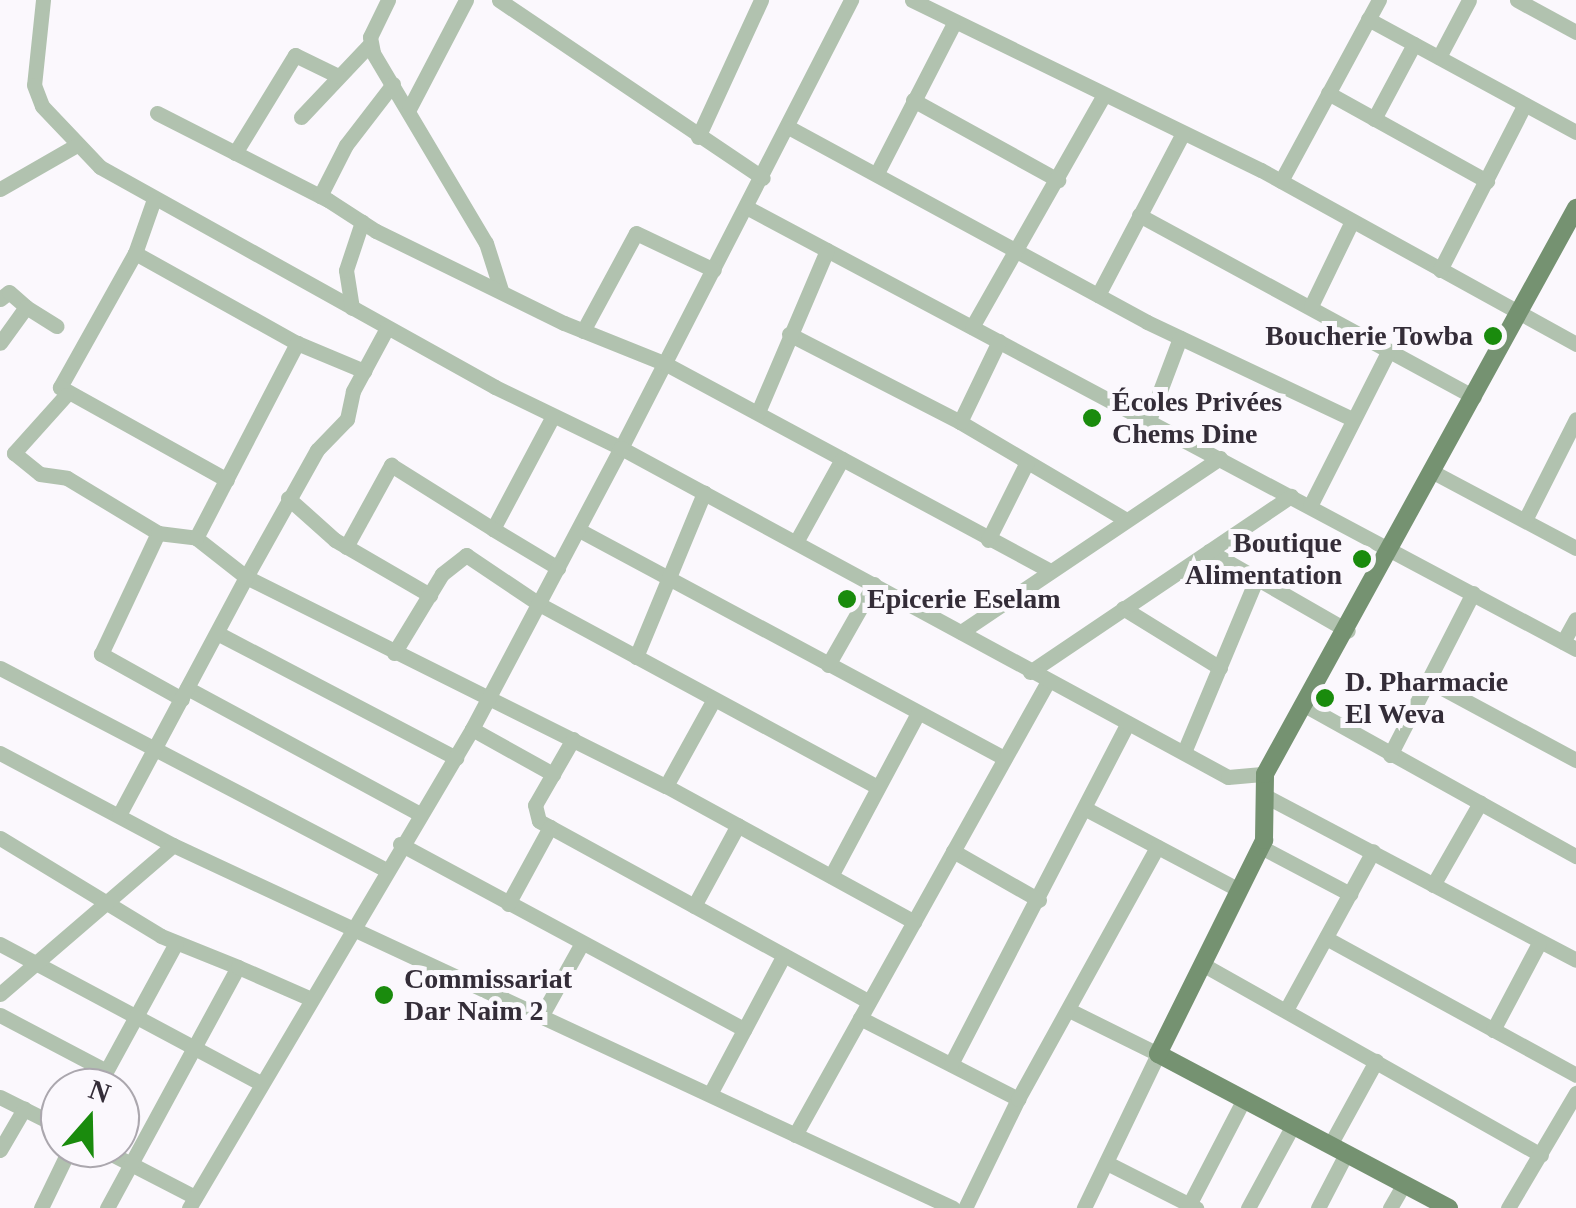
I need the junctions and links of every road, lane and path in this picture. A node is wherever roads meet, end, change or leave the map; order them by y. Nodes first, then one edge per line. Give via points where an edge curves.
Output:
1 (43, 0) edge
2 (388, 0) edge
3 (466, 0) edge
4 (499, 0) edge
5 (761, 0) edge
6 (851, 0) edge
7 (912, 0) edge
8 (1379, 0) edge
9 (1468, 0) edge
10 (1517, 0) edge
11 (1368, 19) junction
12 (1574, 24) edge
13 (954, 25) junction
14 (370, 44) junction
15 (1414, 44) junction
16 (1440, 57) junction
17 (338, 76) junction
18 (393, 84) junction
19 (1328, 94) junction
20 (1102, 96) junction
21 (913, 100) junction
22 (1525, 104) junction
23 (409, 110) junction
24 (157, 113) dead end
25 (302, 117) dead end
26 (1374, 119) junction
27 (790, 128) junction
28 (1576, 132) edge
29 (1182, 136) junction
30 (698, 138) junction
31 (75, 146) junction
32 (236, 153) junction
33 (877, 174) junction
34 (762, 178) junction
35 (1058, 180) junction
36 (1487, 181) junction
37 (1282, 182) junction
38 (0, 189) edge
39 (320, 196) junction
40 (153, 202) junction
41 (746, 207) junction
42 (1576, 208) edge
43 (1140, 216) junction
44 (1352, 220) junction
45 (362, 222) junction
46 (1570, 231) edge
47 (827, 250) junction
48 (134, 253) junction
49 (1016, 254) junction
50 (714, 270) junction
51 (1440, 270) junction
52 (501, 290) junction
53 (1098, 296) junction
54 (0, 299) edge
55 (1311, 306) junction
56 (26, 308) junction
57 (352, 308) junction
58 (1518, 314) junction
59 (56, 326) dead end
60 (972, 327) junction
61 (387, 328) junction
62 (583, 331) junction
63 (788, 334) junction
64 (1180, 338) junction
65 (999, 341) junction
66 (0, 343) edge
67 (297, 343) junction
68 (1576, 344) edge
69 (1388, 352) junction
70 (666, 364) junction
71 (364, 371) junction
72 (66, 395) junction
73 (1474, 397) junction
74 (758, 412) junction
75 (553, 416) junction
76 (1352, 419) junction
77 (1576, 419) edge
78 (1149, 420) junction
79 (960, 422) junction
80 (1570, 444) edge
81 (7, 448) edge
82 (621, 448) junction
83 (842, 458) junction
84 (1220, 458) junction
85 (1027, 462) junction
86 (1433, 472) junction
87 (228, 480) junction
88 (704, 492) junction
89 (1290, 496) junction
90 (288, 498) junction
91 (1310, 506) junction
92 (1123, 518) junction
93 (1525, 520) junction
94 (493, 529) junction
95 (579, 530) junction
96 (158, 532) junction
97 (196, 538) junction
98 (988, 540) junction
99 (796, 542) junction
100 (346, 547) junction
101 (1576, 548) edge
102 (1391, 549) junction
103 (1209, 551) junction
104 (558, 568) junction
105 (1046, 570) junction
106 (665, 576) junction
107 (246, 577) junction
108 (1256, 580) junction
109 (874, 584) junction
110 (1473, 593) junction
111 (430, 595) junction
112 (539, 604) junction
113 (1122, 608) junction
114 (1576, 618) edge
115 (1348, 631) junction
116 (216, 632) junction
117 (961, 632) junction
118 (1570, 645) edge
119 (394, 652) junction
120 (636, 656) junction
121 (828, 666) junction
122 (0, 668) edge
123 (1220, 668) junction
124 (1030, 672) junction
125 (1428, 681) junction
126 (1047, 682) junction
127 (184, 693) junction
128 (488, 697) junction
129 (714, 699) junction
130 (1306, 706) junction
131 (918, 713) junction
132 (1128, 723) junction
133 (472, 729) junction
134 (572, 738) junction
135 (154, 750) junction
136 (1184, 752) junction
137 (0, 754) edge
138 (1390, 755) junction
139 (456, 758) junction
140 (1005, 758) junction
141 (1576, 760) edge
142 (553, 774) junction
143 (1265, 774) junction
144 (666, 786) junction
145 (877, 786) junction
146 (1269, 798) junction
147 (1480, 803) junction
148 (1086, 810) junction
149 (420, 814) junction
150 (119, 815) junction
151 (738, 825) junction
152 (550, 827) junction
153 (0, 838) edge
154 (400, 844) junction
155 (173, 845) junction
156 (1157, 847) junction
157 (1261, 847) junction
158 (953, 851) junction
159 (1373, 851) junction
160 (1576, 856) edge
161 (385, 869) junction
162 (832, 876) junction
163 (1433, 884) junction
164 (1239, 890) junction
165 (1350, 894) junction
166 (111, 900) junction
167 (1038, 900) junction
168 (508, 904) junction
169 (694, 906) junction
170 (914, 922) junction
171 (354, 925) junction
172 (1326, 938) junction
173 (176, 943) junction
174 (582, 943) junction
175 (1538, 943) junction
176 (0, 944) edge
177 (784, 956) junction
178 (1576, 960) edge
179 (36, 963) junction
180 (1202, 964) junction
181 (238, 967) junction
182 (0, 994) edge
183 (308, 998) junction
184 (869, 1002) junction
185 (1069, 1010) junction
186 (1286, 1010) junction
187 (544, 1012) junction
188 (0, 1015) edge
189 (135, 1017) junction
190 (860, 1018) junction
191 (744, 1029) junction
192 (1493, 1030) junction
193 (193, 1051) junction
194 (1158, 1054) junction
195 (1376, 1061) junction
196 (951, 1064) junction
197 (102, 1068) edge
198 (107, 1068) edge
199 (1576, 1075) edge
200 (260, 1083) junction
201 (1576, 1092) edge
202 (710, 1094) junction
203 (0, 1098) edge
204 (1018, 1098) junction
205 (1244, 1099) junction
206 (24, 1110) junction
207 (40, 1118) edge
208 (1293, 1125) junction
209 (795, 1135) junction
210 (140, 1149) edge
211 (1338, 1149) junction
212 (0, 1150) edge
213 (1541, 1155) junction
214 (1107, 1162) junction
215 (60, 1168) edge
216 (130, 1168) edge
217 (138, 1168) edge
218 (1404, 1184) junction
219 (193, 1204) edge
220 (1193, 1206) edge
221 (41, 1208) edge
222 (107, 1208) edge
223 (953, 1208) edge
224 (966, 1208) edge
225 (1084, 1208) edge
226 (1248, 1208) edge
227 (1318, 1208) edge
228 (1390, 1208) edge
229 (1449, 1208) edge
230 (1508, 1208) edge

1 - 31 street via 34,84 48,116
2 - 14 street
3 - 23 street
4 - 30 street
5 - 30 street
6 - 27 street
7 - 13 street
8 - 11 street
9 - 16 street
10 - 12 street
11 - 15 street
11 - 19 street
13 - 20 street
13 - 21 street
14 - 17 street
14 - 18 street
15 - 16 street
15 - 26 street
16 - 22 street
17 - 25 street
17 - 32 street via 295,54
18 - 23 street
18 - 39 street via 346,145
19 - 26 street
19 - 37 street
20 - 29 street
20 - 35 street
21 - 33 street
21 - 35 street
22 - 28 street
22 - 36 street
23 - 52 street via 486,243
24 - 32 street
26 - 36 street
27 - 33 street
27 - 34 street
29 - 37 street
29 - 43 street
30 - 34 street
31 - 38 street
31 - 40 street
32 - 39 street
33 - 49 street
34 - 41 street
35 - 49 street
36 - 51 street
37 - 44 street
39 - 45 street
40 - 48 street
40 - 57 street
41 - 47 street
41 - 50 street
42 - 46 main road
43 - 53 street
43 - 55 street
44 - 51 street
44 - 55 street
45 - 52 street
45 - 57 street via 346,270
46 - 58 main road
47 - 60 street
47 - 63 street
48 - 67 street
48 - 72 street via 62,374
49 - 53 street
49 - 60 street
50 - 62 street via 636,233
50 - 70 street
51 - 58 street
52 - 62 street
53 - 64 street
54 - 56 street via 9,292
55 - 69 street
56 - 59 street
56 - 66 street
57 - 61 street
58 - 68 street
58 - 73 main road
60 - 65 street
61 - 71 street
61 - 75 street
62 - 70 street
63 - 74 street
63 - 79 street
64 - 76 street
64 - 78 street
65 - 78 street
65 - 79 street
67 - 71 street
67 - 87 street
69 - 73 street
69 - 76 street
70 - 74 street
70 - 82 street
71 - 90 street via 347,419 317,450
72 - 81 street
72 - 87 street
73 - 86 main road
74 - 83 street
75 - 82 street
75 - 94 street
76 - 91 street
77 - 80 street
78 - 84 street
79 - 85 street
80 - 93 street
81 - 96 street via 40,474 67,478
82 - 88 street
82 - 95 street
83 - 98 street
83 - 99 street
84 - 89 street
84 - 92 street
85 - 92 street
85 - 98 street
86 - 93 street
86 - 102 main road
87 - 97 street
88 - 99 street
88 - 106 street
89 - 91 street
89 - 103 street
90 - 100 street
90 - 107 street
91 - 102 street
92 - 105 street
93 - 101 street
94 - 100 street via 392,465
94 - 104 street
95 - 104 street
95 - 106 street
96 - 97 street
96 - 127 street via 101,654
97 - 107 street
98 - 105 street
99 - 109 street
100 - 111 street
102 - 110 street
102 - 115 main road
103 - 108 street
103 - 113 street
104 - 112 street
105 - 117 street
106 - 120 street
106 - 121 street
107 - 116 street
107 - 119 street
108 - 115 street
108 - 123 street
109 - 117 street
109 - 121 street
110 - 118 street
110 - 125 street
111 - 112 street via 466,555
111 - 119 street
112 - 120 street
112 - 128 street
113 - 123 street
113 - 124 street
114 - 118 street
115 - 130 main road
116 - 127 street
116 - 139 street
117 - 124 street
119 - 128 street
120 - 129 street
121 - 131 street
122 - 135 street
123 - 136 street
124 - 126 street
125 - 138 street
125 - 141 street
126 - 132 street
126 - 140 street
127 - 135 street
127 - 149 street
128 - 133 street
128 - 134 street
129 - 144 street
129 - 145 street
130 - 138 street
130 - 143 main road
131 - 140 street
131 - 145 street
132 - 136 street
132 - 148 street
133 - 139 street
133 - 142 street
134 - 142 street
134 - 144 street
135 - 150 street
135 - 161 street
136 - 143 street via 1228,777
137 - 150 street
138 - 147 street
139 - 149 street
140 - 158 street
142 - 152 street via 534,812
143 - 146 main road
144 - 151 street
145 - 162 street
146 - 157 main road
146 - 159 street
147 - 160 street
147 - 163 street
148 - 156 street
148 - 167 street
149 - 154 street
150 - 155 street
151 - 162 street
151 - 169 street
152 - 168 street
152 - 169 street
153 - 166 street
154 - 161 street
154 - 168 street
155 - 166 street
155 - 171 street
156 - 164 street
156 - 185 street
157 - 164 main road
157 - 165 street
158 - 167 street
158 - 170 street
159 - 163 street
159 - 165 street
161 - 171 street
162 - 170 street
163 - 175 street
164 - 180 main road
165 - 172 street
166 - 173 street
166 - 179 street
167 - 196 street
168 - 174 street
169 - 177 street
170 - 184 street
171 - 183 street
171 - 187 street
172 - 186 street
172 - 192 street
173 - 181 street
173 - 189 street
174 - 187 street
174 - 191 street
175 - 178 street
175 - 192 street
176 - 179 street
177 - 184 street
177 - 191 street
179 - 182 street
179 - 189 street
180 - 186 street
180 - 194 main road
181 - 183 street
181 - 193 street
183 - 200 street
184 - 190 street
185 - 194 street
185 - 204 street
186 - 195 street
187 - 202 street
188 - 197 street
189 - 193 street
189 - 198 street
190 - 196 street
190 - 209 street
191 - 202 street
192 - 199 street
193 - 200 street
193 - 210 street
194 - 205 main road
194 - 214 street
195 - 211 street
195 - 213 street
196 - 204 street
200 - 219 street
201 - 213 street
202 - 209 street
203 - 206 street
204 - 224 street
205 - 208 main road
205 - 220 street
206 - 207 street
206 - 212 street
208 - 211 main road
208 - 226 street
209 - 223 street
211 - 218 main road
211 - 227 street
213 - 230 street
214 - 220 street
214 - 225 street
215 - 221 street
216 - 222 street
217 - 219 street
218 - 228 street
218 - 229 main road

